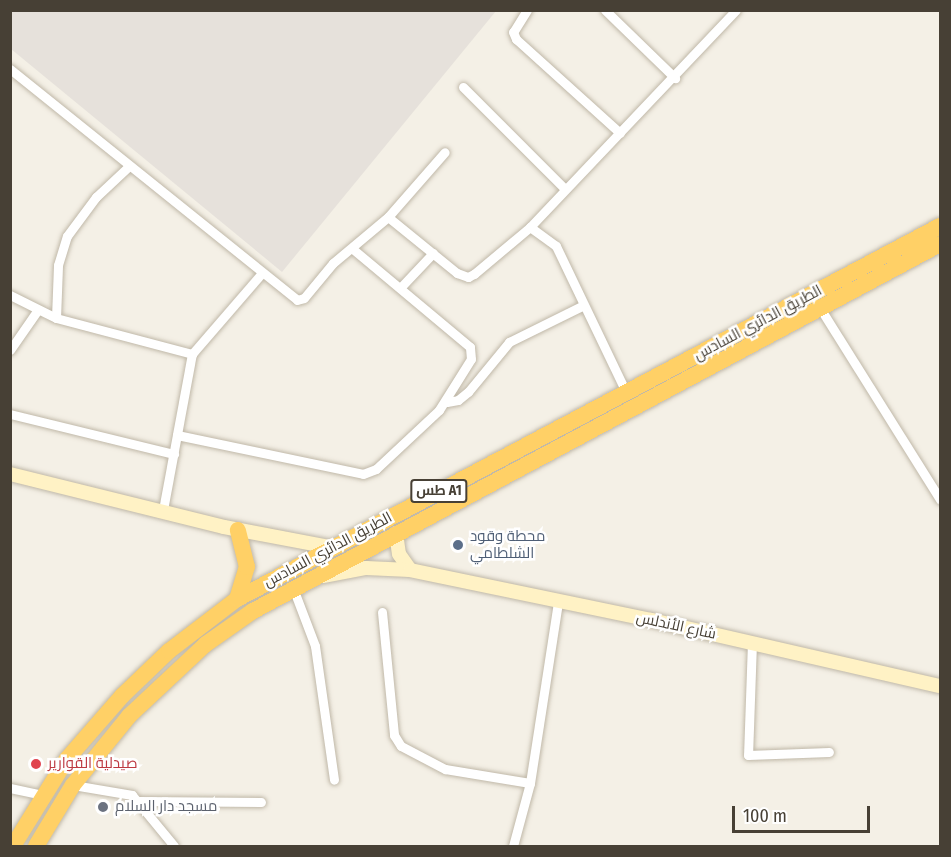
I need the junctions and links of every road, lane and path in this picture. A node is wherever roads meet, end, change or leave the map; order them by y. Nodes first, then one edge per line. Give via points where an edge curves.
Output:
1 (527, 10) edge
2 (605, 10) edge
3 (731, 12) edge
4 (10, 69) edge
5 (675, 78) junction
6 (463, 87) dead end
7 (620, 133) junction
8 (446, 152) dead end
9 (129, 166) junction
10 (564, 188) junction
11 (388, 217) junction
12 (940, 226) edge
13 (530, 227) junction
14 (940, 244) edge
15 (353, 249) junction
16 (432, 253) junction
17 (261, 274) junction
18 (400, 288) junction
19 (841, 288) junction
20 (10, 295) edge
21 (582, 306) junction
22 (820, 309) junction
23 (37, 311) junction
24 (56, 318) junction
25 (10, 350) edge
26 (192, 354) junction
27 (626, 392) junction
28 (447, 402) junction
29 (10, 414) edge
30 (177, 435) junction
31 (174, 454) junction
32 (10, 474) edge
33 (937, 487) edge
34 (940, 499) edge
35 (163, 510) junction
36 (238, 530) junction
37 (396, 533) junction
38 (330, 547) junction
39 (410, 570) junction
40 (317, 578) junction
41 (293, 588) junction
42 (237, 599) junction
43 (558, 602) junction
44 (382, 612) dead end
45 (752, 642) junction
46 (940, 686) edge
47 (829, 752) dead end
48 (334, 780) dead end
49 (530, 783) junction
50 (74, 785) junction
51 (10, 788) edge
52 (42, 795) junction
53 (139, 801) junction
54 (261, 802) dead end
55 (13, 846) edge
56 (36, 846) edge
57 (174, 846) edge
58 (513, 846) edge

1 - 7 street via 513,32 516,39
2 - 5 street
3 - 5 street
4 - 9 street
5 - 7 street
6 - 10 street
7 - 10 street
8 - 11 street
9 - 17 street
9 - 24 street via 96,197 67,236 58,265
10 - 13 street
11 - 15 street
11 - 16 street
12 - 19 highway, الطريق الدائري السادس / طس A1
13 - 16 street via 468,278
13 - 21 street via 556,246
14 - 19 highway, الطريق الدائري السادس / طس A1
15 - 17 street via 333,263 300,300 289,297
15 - 18 street
16 - 18 street
17 - 26 street
18 - 28 street via 470,347 471,359
19 - 22 highway, الطريق الدائري السادس / طس A1
19 - 27 highway, الطريق الدائري السادس / طس A1
20 - 23 street
21 - 27 street
21 - 28 street via 509,342 468,392
22 - 33 street
22 - 37 highway, الطريق الدائري السادس / طس A1
23 - 24 street
23 - 25 street
24 - 26 street
26 - 30 street
27 - 38 highway, الطريق الدائري السادس / طس A1
28 - 30 street via 376,469 363,474
29 - 31 street
30 - 31 street
31 - 35 street
32 - 35 main road
33 - 34 street
35 - 36 main road
36 - 38 main road
36 - 42 highway via 247,567
37 - 39 main road via 399,554
37 - 40 highway, الطريق الدائري السادس / طس A1
38 - 42 highway, الطريق الدائري السادس / طس A1
39 - 40 main road, شارع الأندلس via 366,568
39 - 43 main road, شارع الأندلس
40 - 41 highway, الطريق الدائري السادس / طس A1
41 - 48 street via 315,646
41 - 50 highway, الطريق الدائري السادس / طس A1 via 228,628 172,673 129,716
42 - 52 highway, الطريق الدائري السادس / طس A1 via 169,651 122,696
43 - 45 main road, شارع الأندلس
43 - 49 street
44 - 49 street via 394,735 401,746 445,769
45 - 46 main road, شارع الأندلس
45 - 47 street via 748,755
49 - 58 street
50 - 53 street via 123,791
50 - 56 highway, الطريق الدائري السادس / طس A1
51 - 52 street
52 - 55 highway, الطريق الدائري السادس / طس A1
53 - 54 street
53 - 57 street

